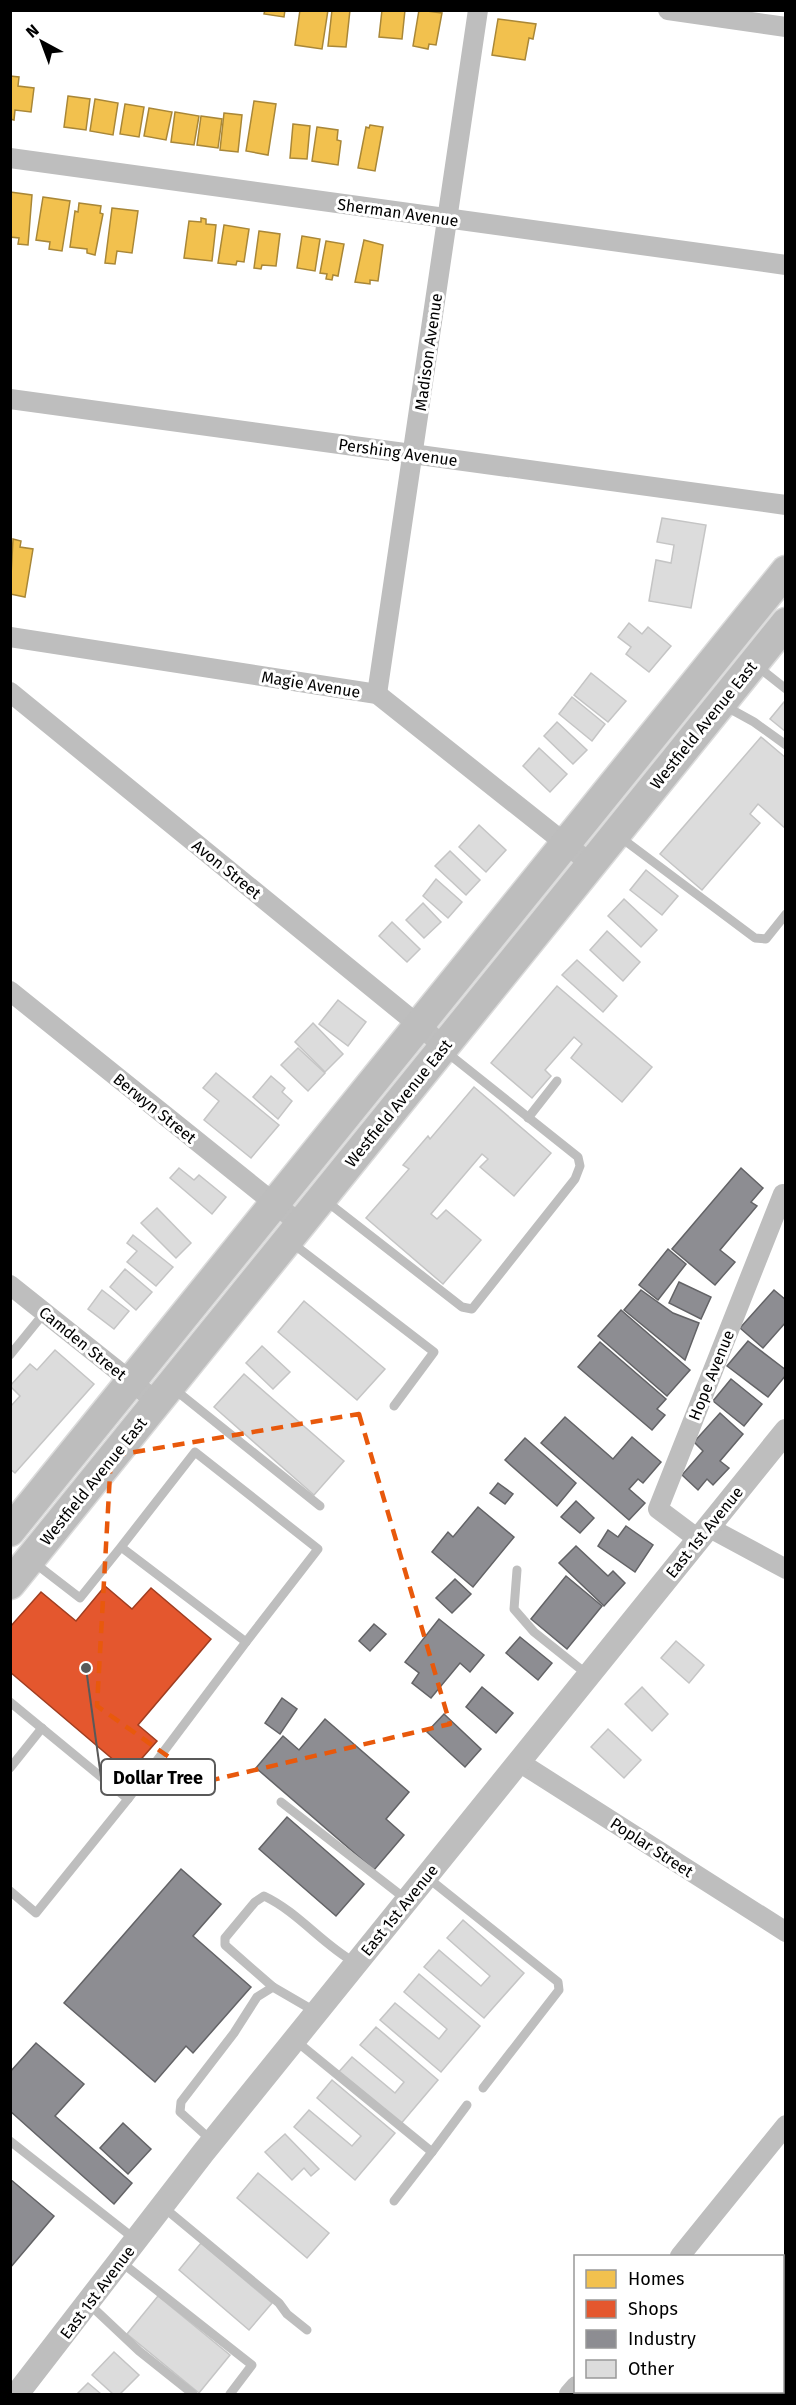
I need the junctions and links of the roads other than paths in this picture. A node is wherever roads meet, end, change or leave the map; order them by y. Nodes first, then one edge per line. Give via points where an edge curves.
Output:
1 (478, 10) edge
2 (668, 10) edge
3 (786, 27) edge
4 (10, 158) edge
5 (447, 219) junction
6 (786, 265) edge
7 (10, 399) edge
8 (413, 454) junction
9 (786, 505) edge
10 (786, 571) edge
11 (786, 623) edge
12 (10, 637) edge
13 (753, 662) junction
14 (695, 683) junction
15 (786, 689) edge
16 (10, 692) edge
17 (377, 694) junction
18 (720, 704) junction
19 (786, 745) edge
20 (615, 834) junction
21 (565, 844) junction
22 (591, 864) junction
23 (786, 914) edge
24 (10, 991) edge
25 (419, 1025) junction
26 (443, 1047) junction
27 (557, 1081) dead end
28 (528, 1118) junction
29 (783, 1194) dead end
30 (322, 1198) junction
31 (274, 1204) junction
32 (294, 1232) junction
33 (10, 1284) edge
34 (45, 1312) junction
35 (10, 1355) edge
36 (131, 1382) junction
37 (163, 1394) junction
38 (394, 1406) dead end
39 (786, 1431) edge
40 (320, 1506) dead end
41 (10, 1531) edge
42 (703, 1533) junction
43 (121, 1547) junction
44 (786, 1569) edge
45 (517, 1570) dead end
46 (16, 1575) edge
47 (246, 1642) junction
48 (588, 1675) junction
49 (10, 1702) edge
50 (42, 1728) junction
51 (519, 1762) junction
52 (10, 1768) edge
53 (128, 1799) junction
54 (281, 1803) dead end
55 (426, 1877) junction
56 (10, 1891) edge
57 (407, 1900) junction
58 (786, 1932) edge
59 (356, 1963) junction
60 (273, 1987) junction
61 (316, 2013) junction
62 (294, 2040) junction
63 (483, 2088) dead end
64 (466, 2105) dead end
65 (786, 2124) edge
66 (10, 2141) edge
67 (212, 2141) junction
68 (432, 2152) junction
69 (394, 2201) dead end
70 (162, 2206) junction
71 (136, 2240) junction
72 (681, 2255) edge
73 (120, 2261) junction
74 (88, 2303) junction
75 (307, 2330) dead end
76 (17, 2394) edge
77 (193, 2394) edge
78 (230, 2394) edge

1 - 5 street, Madison Avenue
2 - 3 street
4 - 5 street, Sherman Avenue
5 - 6 street, Sherman Avenue
5 - 8 street, Madison Avenue
7 - 8 street, Pershing Avenue
8 - 9 street, Pershing Avenue
8 - 17 street, Madison Avenue
10 - 14 main road, Westfield Avenue East
11 - 13 main road, Westfield Avenue East
12 - 17 street, Magie Avenue
13 - 15 lane
13 - 18 main road, Westfield Avenue East
14 - 18 main road
14 - 21 main road, Westfield Avenue East
16 - 25 street, Avon Street
17 - 21 street, Magie Avenue
18 - 19 lane
18 - 20 main road, Westfield Avenue East
20 - 22 main road, Westfield Avenue East
20 - 23 lane via 759,940 766,939
21 - 22 street, Magie Avenue
21 - 25 main road, Westfield Avenue East
22 - 26 main road, Westfield Avenue East
24 - 31 street, Berwyn Street
25 - 26 street, Avon Street
25 - 31 main road, Westfield Avenue East
26 - 28 lane
26 - 30 main road, Westfield Avenue East
27 - 28 lane
28 - 30 lane via 578,1157 578,1173 472,1309 462,1307
29 - 42 street, Hope Avenue via 658,1509
30 - 32 main road, Westfield Avenue East
31 - 32 street, Berwyn Street
31 - 36 main road, Westfield Avenue East
32 - 37 main road, Westfield Avenue East
32 - 38 lane via 434,1352
33 - 34 street, Camden Street
34 - 35 lane
34 - 36 street, Camden Street
36 - 37 street, Camden Street
36 - 41 main road, Westfield Avenue East
37 - 40 lane
37 - 46 main road, Westfield Avenue East
39 - 42 street, East 1st Avenue
42 - 44 street
42 - 48 street, East 1st Avenue
43 - 46 lane via 80,1598
43 - 47 lane
43 - 47 lane via 195,1452 318,1549
45 - 48 lane via 514,1609 534,1632
47 - 53 lane
48 - 51 street, East 1st Avenue
49 - 50 lane
50 - 52 lane
50 - 53 lane
51 - 55 street, East 1st Avenue
51 - 58 street, Poplar Street
53 - 56 lane via 36,1913
54 - 57 lane
55 - 57 street, East 1st Avenue
55 - 63 lane via 558,1982 559,1990
57 - 59 street, East 1st Avenue
59 - 60 lane via 333,1950 277,1902 264,1896 225,1938 225,1945
59 - 61 street, East 1st Avenue
60 - 61 lane
60 - 67 lane via 257,1997 181,2102 180,2112
61 - 62 street, East 1st Avenue
62 - 67 street, East 1st Avenue
62 - 68 lane
64 - 68 lane
65 - 72 street
66 - 71 lane
67 - 70 street, East 1st Avenue
68 - 69 lane
70 - 71 street, East 1st Avenue
70 - 75 lane
71 - 73 street, East 1st Avenue
73 - 74 street, East 1st Avenue
73 - 78 lane via 252,2365
74 - 76 street, East 1st Avenue
74 - 77 lane

